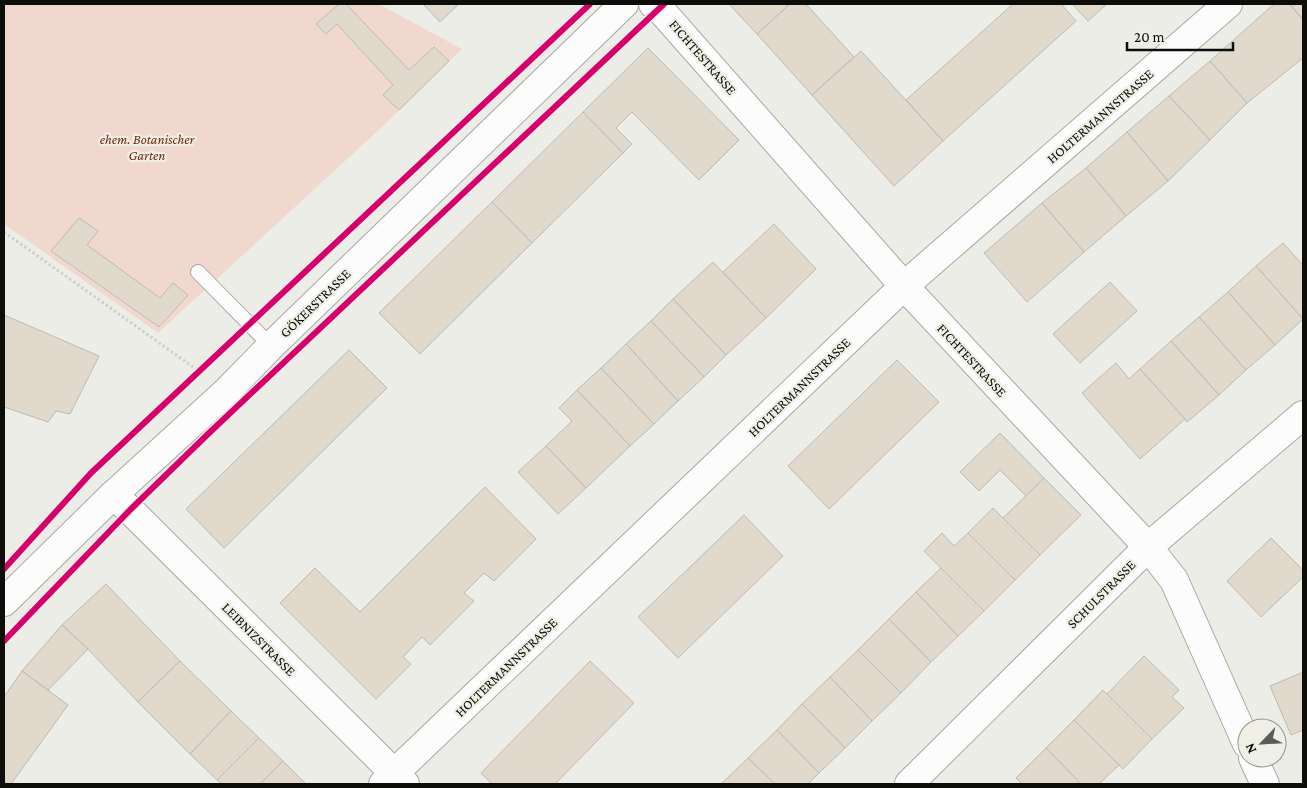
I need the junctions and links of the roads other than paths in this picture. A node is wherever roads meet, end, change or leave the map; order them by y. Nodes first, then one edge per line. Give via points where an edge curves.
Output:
1 (624, 4) edge
2 (653, 4) edge
3 (1228, 4) edge
4 (198, 272) dead end
5 (904, 286) junction
6 (271, 346) junction
7 (1303, 415) edge
8 (113, 495) junction
9 (1148, 548) junction
10 (4, 602) edge
11 (1237, 722) edge
12 (1258, 768) edge
13 (394, 781) edge
14 (909, 784) edge
15 (1265, 784) edge

1 - 6 street, GÖKERSTRASSE
2 - 5 street, FICHTESTRASSE
3 - 5 street, HOLTERMANNSTRASSE
4 - 6 lane
5 - 9 street, FICHTESTRASSE
5 - 13 street, HOLTERMANNSTRASSE
6 - 8 street, GÖKERSTRASSE via 227,391
7 - 9 street, SCHULSTRASSE
8 - 10 street, GÖKERSTRASSE
8 - 13 street, LEIBNIZSTRASSE
9 - 11 street, FICHTESTRASSE via 1174,580
9 - 14 street, SCHULSTRASSE
12 - 15 street

